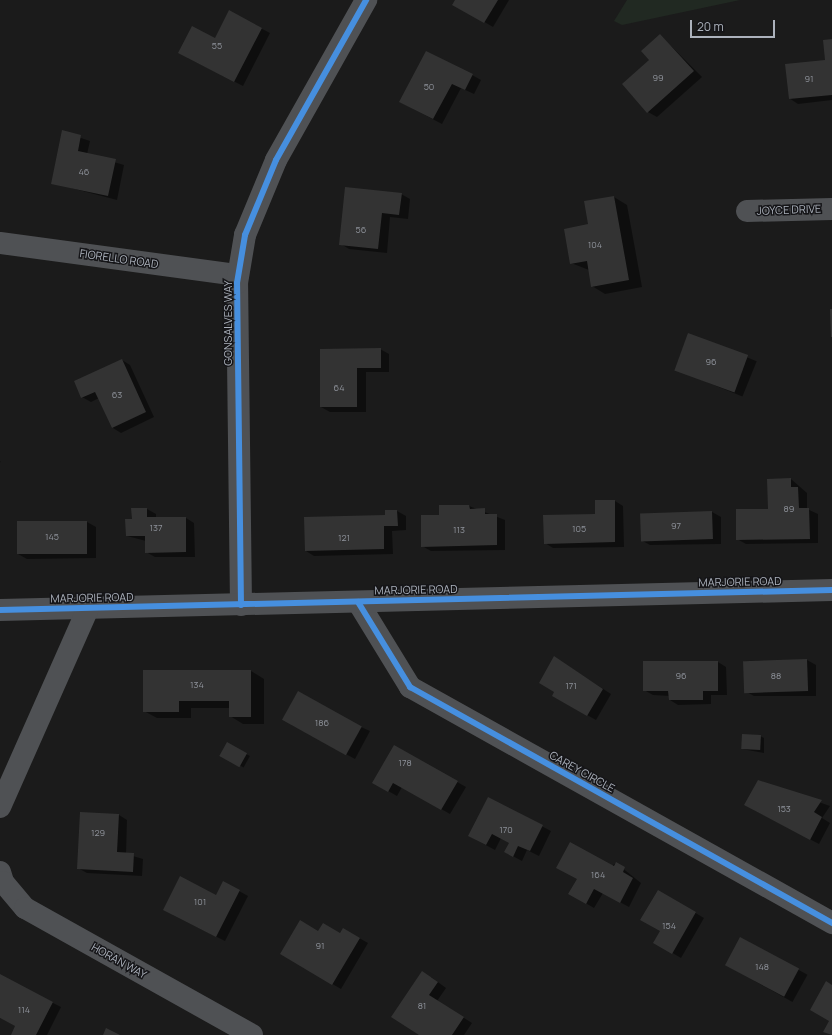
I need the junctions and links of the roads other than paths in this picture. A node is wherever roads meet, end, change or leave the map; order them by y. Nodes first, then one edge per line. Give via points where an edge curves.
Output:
1 (366, 0) edge
2 (832, 209) edge
3 (747, 212) dead end
4 (0, 243) edge
5 (238, 275) junction
6 (832, 590) edge
7 (358, 602) junction
8 (241, 605) junction
9 (88, 608) junction
10 (0, 610) edge
11 (0, 807) edge
12 (0, 872) edge
13 (832, 923) edge
14 (252, 1035) edge

1 - 5 street, GONSALVES WAY via 262,190 245,236
2 - 3 street, JOYCE DRIVE
4 - 5 street, FIORELLO ROAD
5 - 8 street, GONSALVES WAY
6 - 7 street, MARJORIE ROAD
7 - 8 street, MARJORIE ROAD
7 - 13 street, CAREY CIRCLE via 410,687
8 - 9 street, MARJORIE ROAD
9 - 10 street, MARJORIE ROAD
9 - 11 street
12 - 14 street, HORAN WAY via 3,882 25,908

